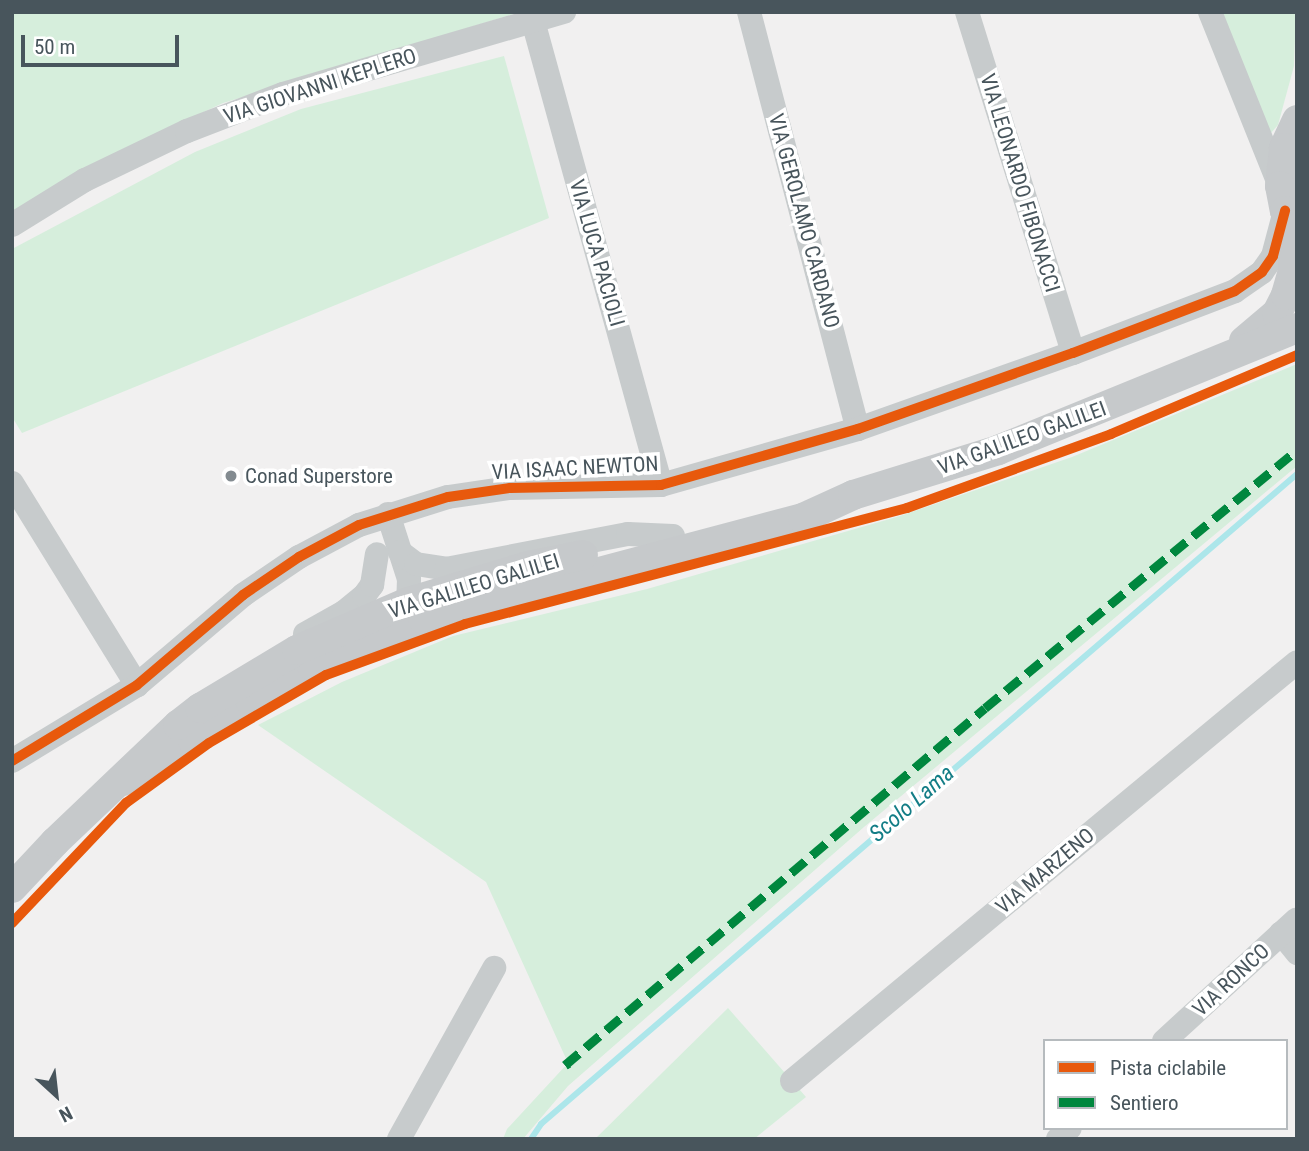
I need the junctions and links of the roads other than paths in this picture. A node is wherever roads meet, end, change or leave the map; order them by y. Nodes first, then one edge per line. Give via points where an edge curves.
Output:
1 (564, 12) edge
2 (749, 12) edge
3 (967, 12) edge
4 (1210, 12) edge
5 (533, 21) junction
6 (1297, 120) edge
7 (1289, 215) edge
8 (12, 225) edge
9 (1297, 328) edge
10 (1073, 353) junction
11 (1212, 362) junction
12 (858, 429) junction
13 (12, 483) edge
14 (661, 485) junction
15 (829, 504) junction
16 (388, 514) junction
17 (359, 525) junction
18 (674, 536) junction
19 (388, 553) junction
20 (527, 589) junction
21 (408, 602) junction
22 (1297, 662) edge
23 (312, 666) junction
24 (137, 685) junction
25 (200, 708) junction
26 (12, 761) edge
27 (123, 780) junction
28 (12, 888) edge
29 (1289, 926) edge
30 (1297, 953) edge
31 (494, 968) dead end
32 (1166, 1039) edge
33 (792, 1081) dead end
34 (399, 1139) edge

1 - 5 street, VIA GIOVANNI KEPLERO
2 - 12 street, VIA GEROLAMO CARDANO
3 - 10 street, VIA LEONARDO FIBONACCI
4 - 7 street
5 - 8 street, VIA GIOVANNI KEPLERO via 259,103 187,131 85,180
5 - 14 street, VIA LUCA PACIOLI
6 - 7 main road, VIA GALILEO GALILEI via 1284,148
7 - 10 street, VIA ISAAC NEWTON via 1273,256 1235,291
7 - 11 main road, VIA GALILEO GALILEI via 1293,270 1277,313 1259,331
9 - 11 main road, VIA GALILEO GALILEI
10 - 12 street, VIA ISAAC NEWTON
11 - 15 main road, VIA GALILEO GALILEI via 998,450
12 - 14 street, VIA ISAAC NEWTON
13 - 24 street
14 - 16 street, VIA ISAAC NEWTON via 510,488 448,497
15 - 18 main road, VIA GALILEO GALILEI via 804,502
15 - 20 main road, VIA GALILEO GALILEI via 790,521
16 - 17 street, VIA ISAAC NEWTON
16 - 19 street
17 - 19 street
17 - 24 street, VIA ISAAC NEWTON via 299,557 243,595
18 - 19 street via 628,534 446,569
18 - 21 main road, VIA GALILEO GALILEI via 528,566
19 - 21 street via 392,595
19 - 25 street via 364,596 240,671
20 - 21 street via 505,586 421,607
20 - 23 main road, VIA GALILEO GALILEI via 423,619
21 - 23 street via 392,622 324,652
21 - 25 main road, VIA GALILEO GALILEI via 297,650
22 - 33 street, VIA MARZENO
23 - 27 main road, VIA GALILEO GALILEI
24 - 26 street, VIA ISAAC NEWTON
25 - 27 main road, VIA GALILEO GALILEI
27 - 28 main road, VIA GALILEO GALILEI
29 - 30 street
29 - 32 street, VIA RONCO
31 - 34 street

